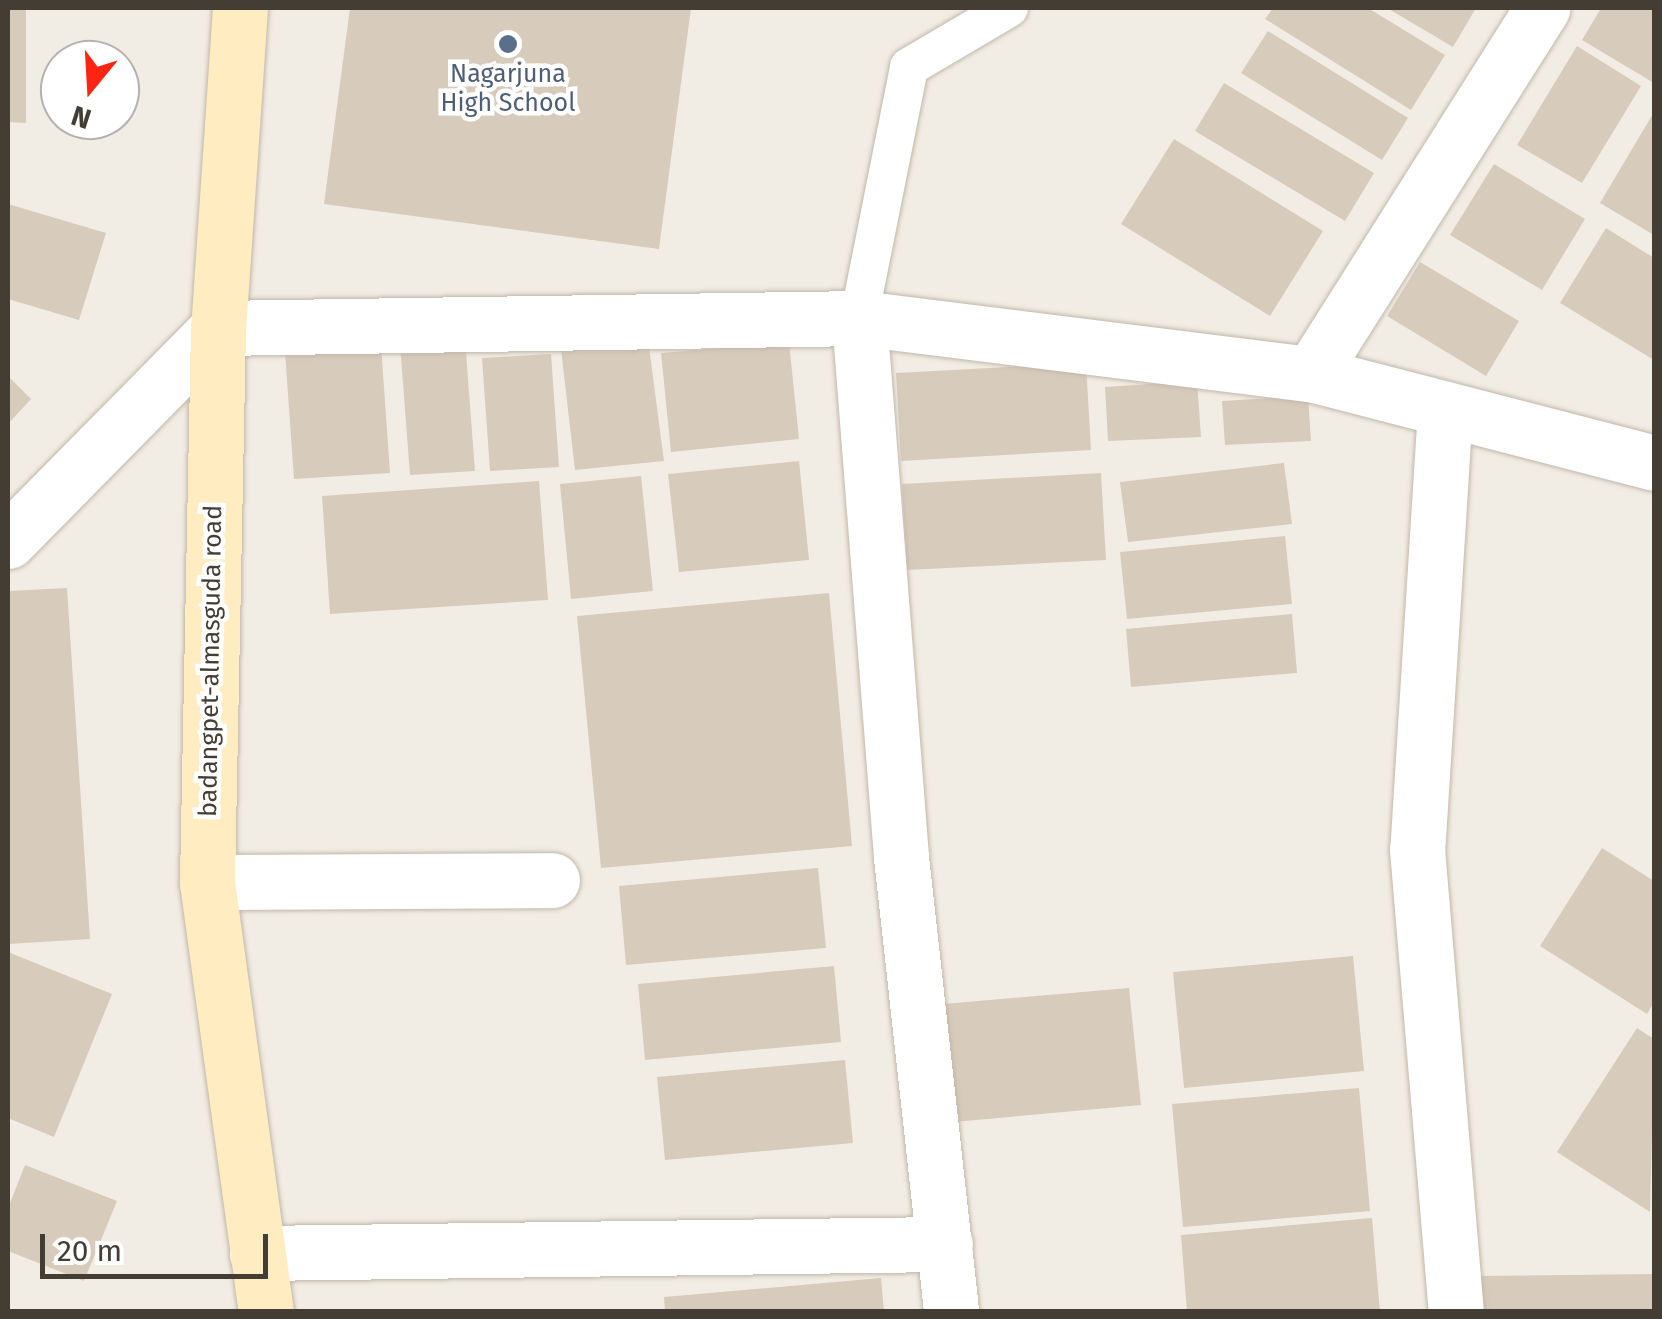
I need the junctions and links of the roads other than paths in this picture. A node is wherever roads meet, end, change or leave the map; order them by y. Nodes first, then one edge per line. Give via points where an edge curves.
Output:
1 (240, 8) edge
2 (1009, 8) edge
3 (1542, 8) edge
4 (859, 318) junction
5 (218, 328) junction
6 (1311, 374) junction
7 (1445, 409) junction
8 (1654, 463) edge
9 (8, 541) edge
10 (552, 880) dead end
11 (207, 882) junction
12 (945, 1244) junction
13 (256, 1253) junction
14 (266, 1312) edge
15 (952, 1312) edge
16 (1456, 1312) edge

1 - 5 street, badangpet-almasguda road
2 - 4 lane via 909,67
3 - 6 street
4 - 5 street
4 - 6 street
4 - 12 street via 901,857
5 - 9 street
5 - 11 street, badangpet-almasguda road
6 - 7 street
7 - 8 street
7 - 16 street via 1417,849
10 - 11 street
11 - 13 street, badangpet-almasguda road
12 - 13 street
12 - 15 street
13 - 14 street, badangpet-almasguda road

